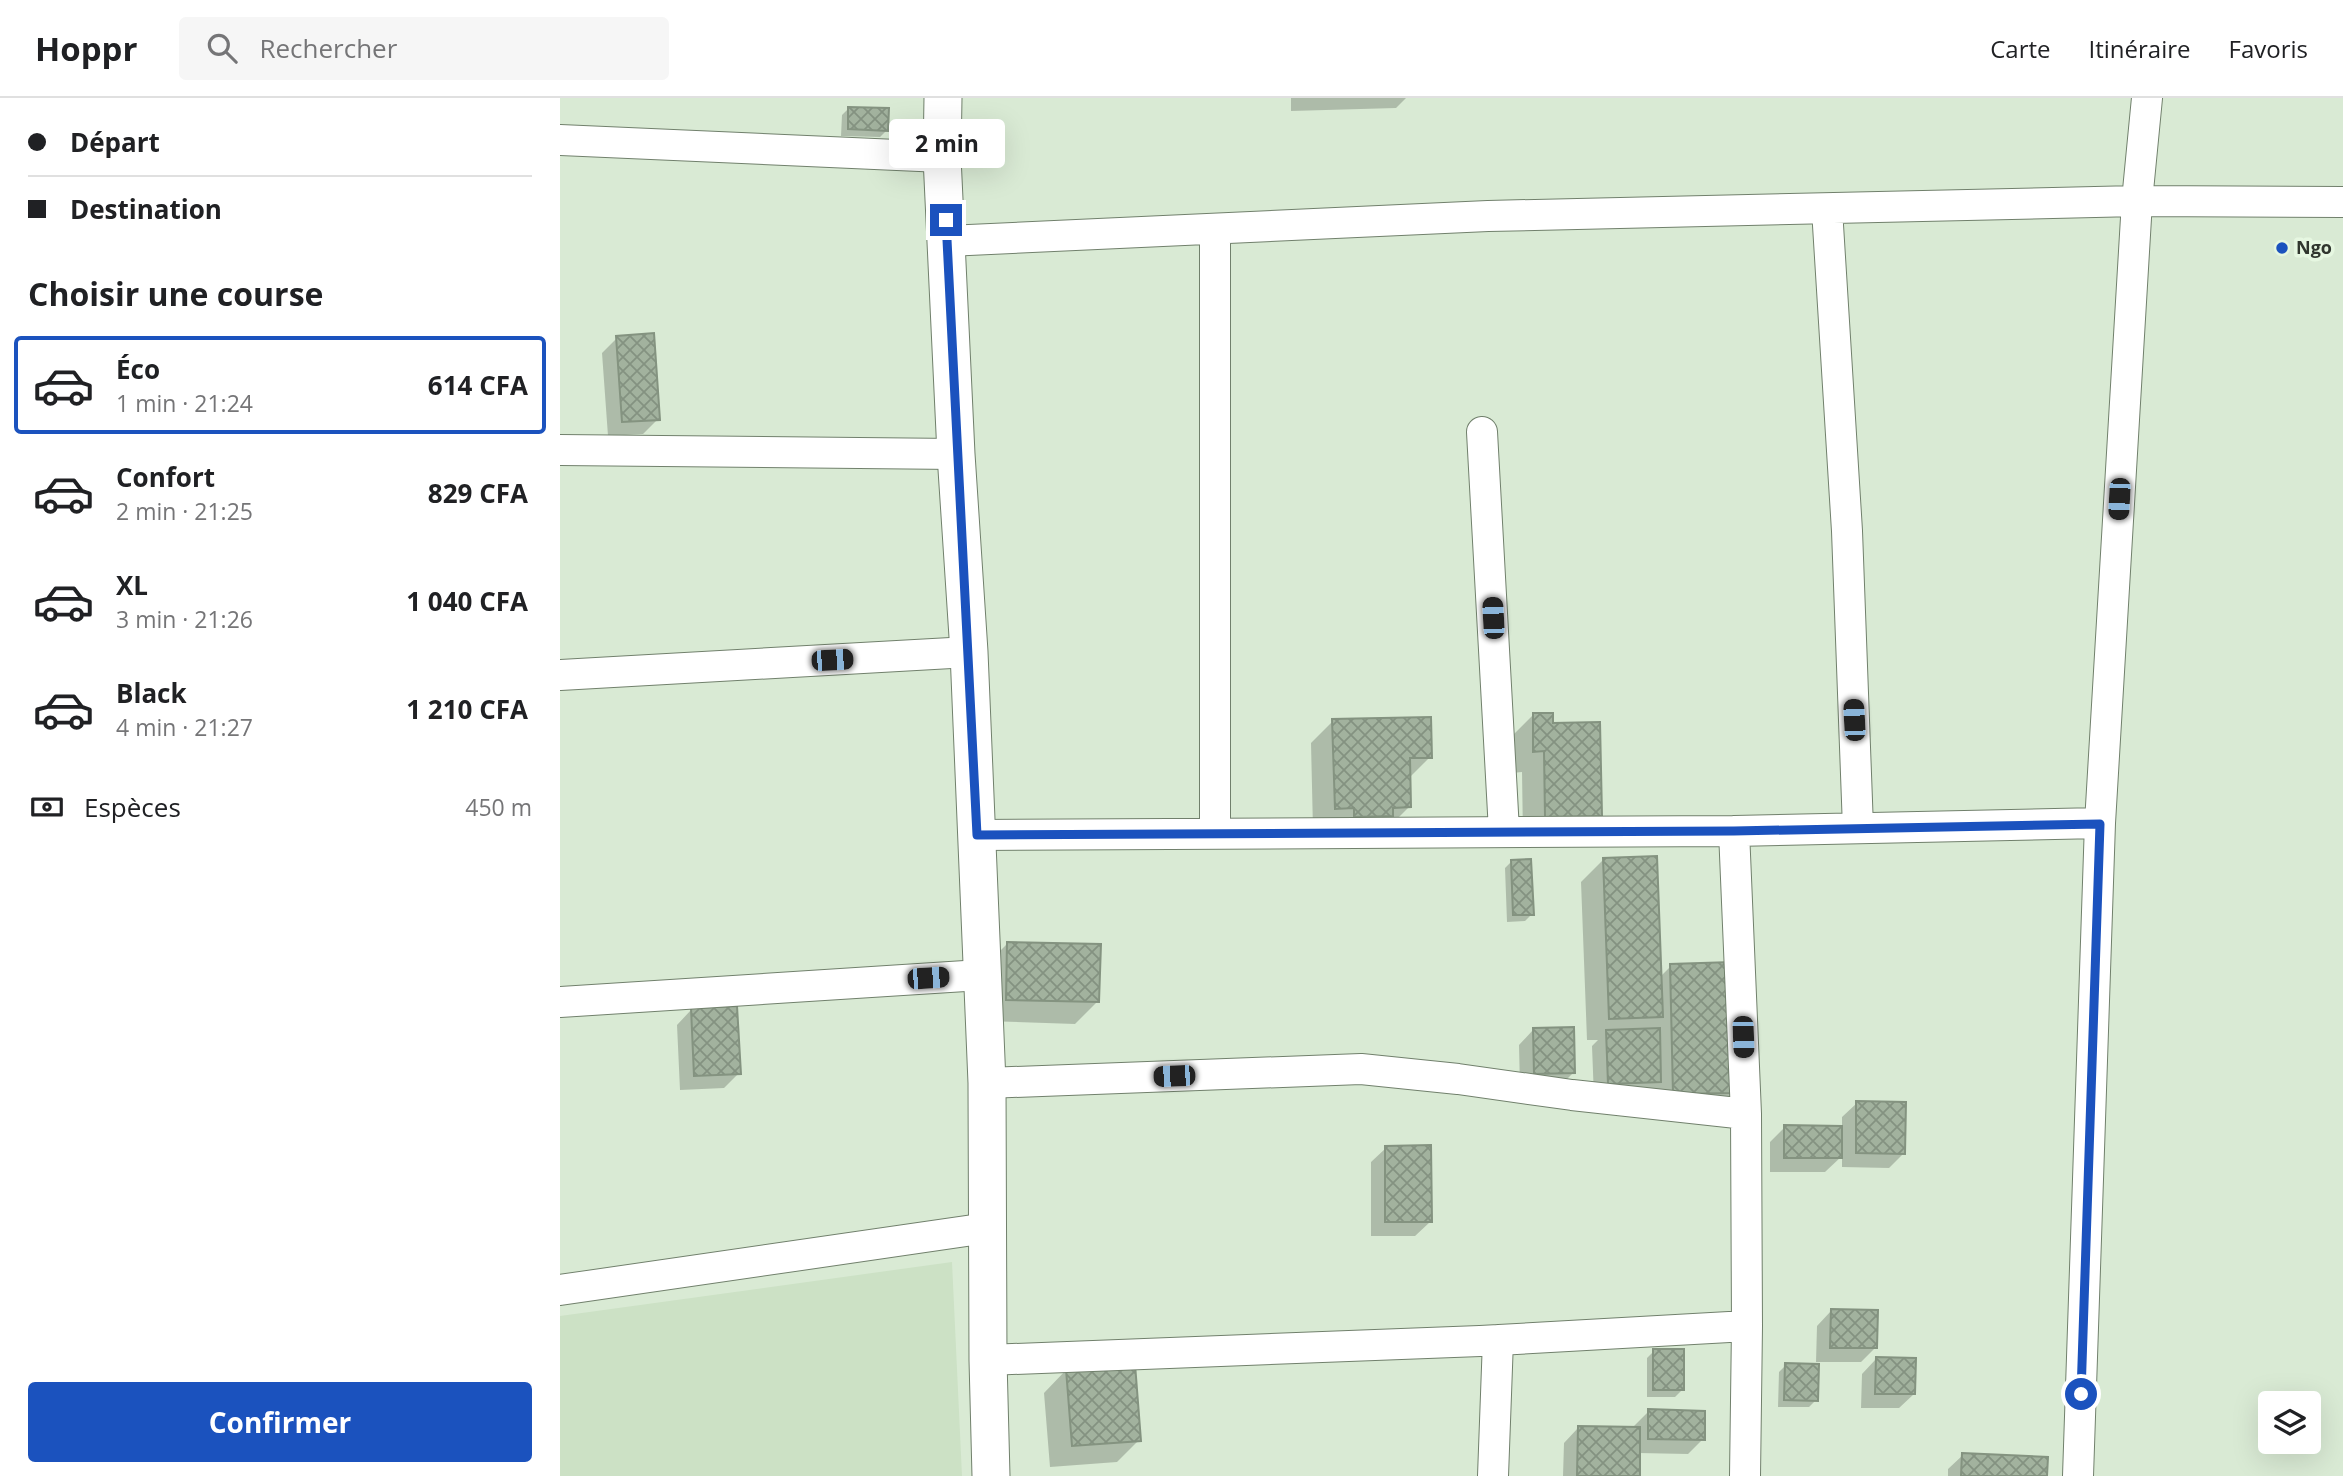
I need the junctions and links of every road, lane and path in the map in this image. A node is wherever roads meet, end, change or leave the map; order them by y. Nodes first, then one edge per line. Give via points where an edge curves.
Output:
1 (943, 98) edge
2 (2147, 98) edge
3 (560, 140) edge
4 (942, 157) junction
5 (2137, 201) junction
6 (2343, 202) edge
7 (1827, 209) junction
8 (1215, 229) junction
9 (947, 242) junction
10 (1482, 432) dead end
11 (560, 450) edge
12 (956, 454) junction
13 (969, 652) junction
14 (560, 675) edge
15 (2100, 824) junction
16 (1858, 828) junction
17 (1504, 831) junction
18 (1734, 831) junction
19 (1215, 834) junction
20 (977, 835) junction
21 (981, 975) junction
22 (560, 1002) edge
23 (987, 1083) junction
24 (1746, 1114) junction
25 (987, 1228) junction
26 (560, 1290) edge
27 (1747, 1326) junction
28 (1498, 1340) junction
29 (988, 1360) junction
30 (991, 1476) edge
31 (1493, 1476) edge
32 (1745, 1476) edge
33 (2078, 1476) edge

1 - 4 street
2 - 5 street
3 - 4 street
4 - 9 street
5 - 6 street
5 - 7 street
5 - 15 street
7 - 8 street via 1489,216
7 - 16 street via 1847,530
8 - 9 street
8 - 19 street
9 - 12 street
10 - 17 street
11 - 12 street
12 - 13 street
13 - 14 street
13 - 20 street
15 - 16 street
15 - 33 street
16 - 18 street
17 - 18 street
17 - 19 street
18 - 24 street
19 - 20 street
20 - 21 street
21 - 22 street
21 - 23 street
23 - 24 street via 1361,1069
23 - 25 street
24 - 27 street
25 - 26 street
25 - 29 street
27 - 28 street
27 - 32 street
28 - 29 street
28 - 31 street
29 - 30 street

